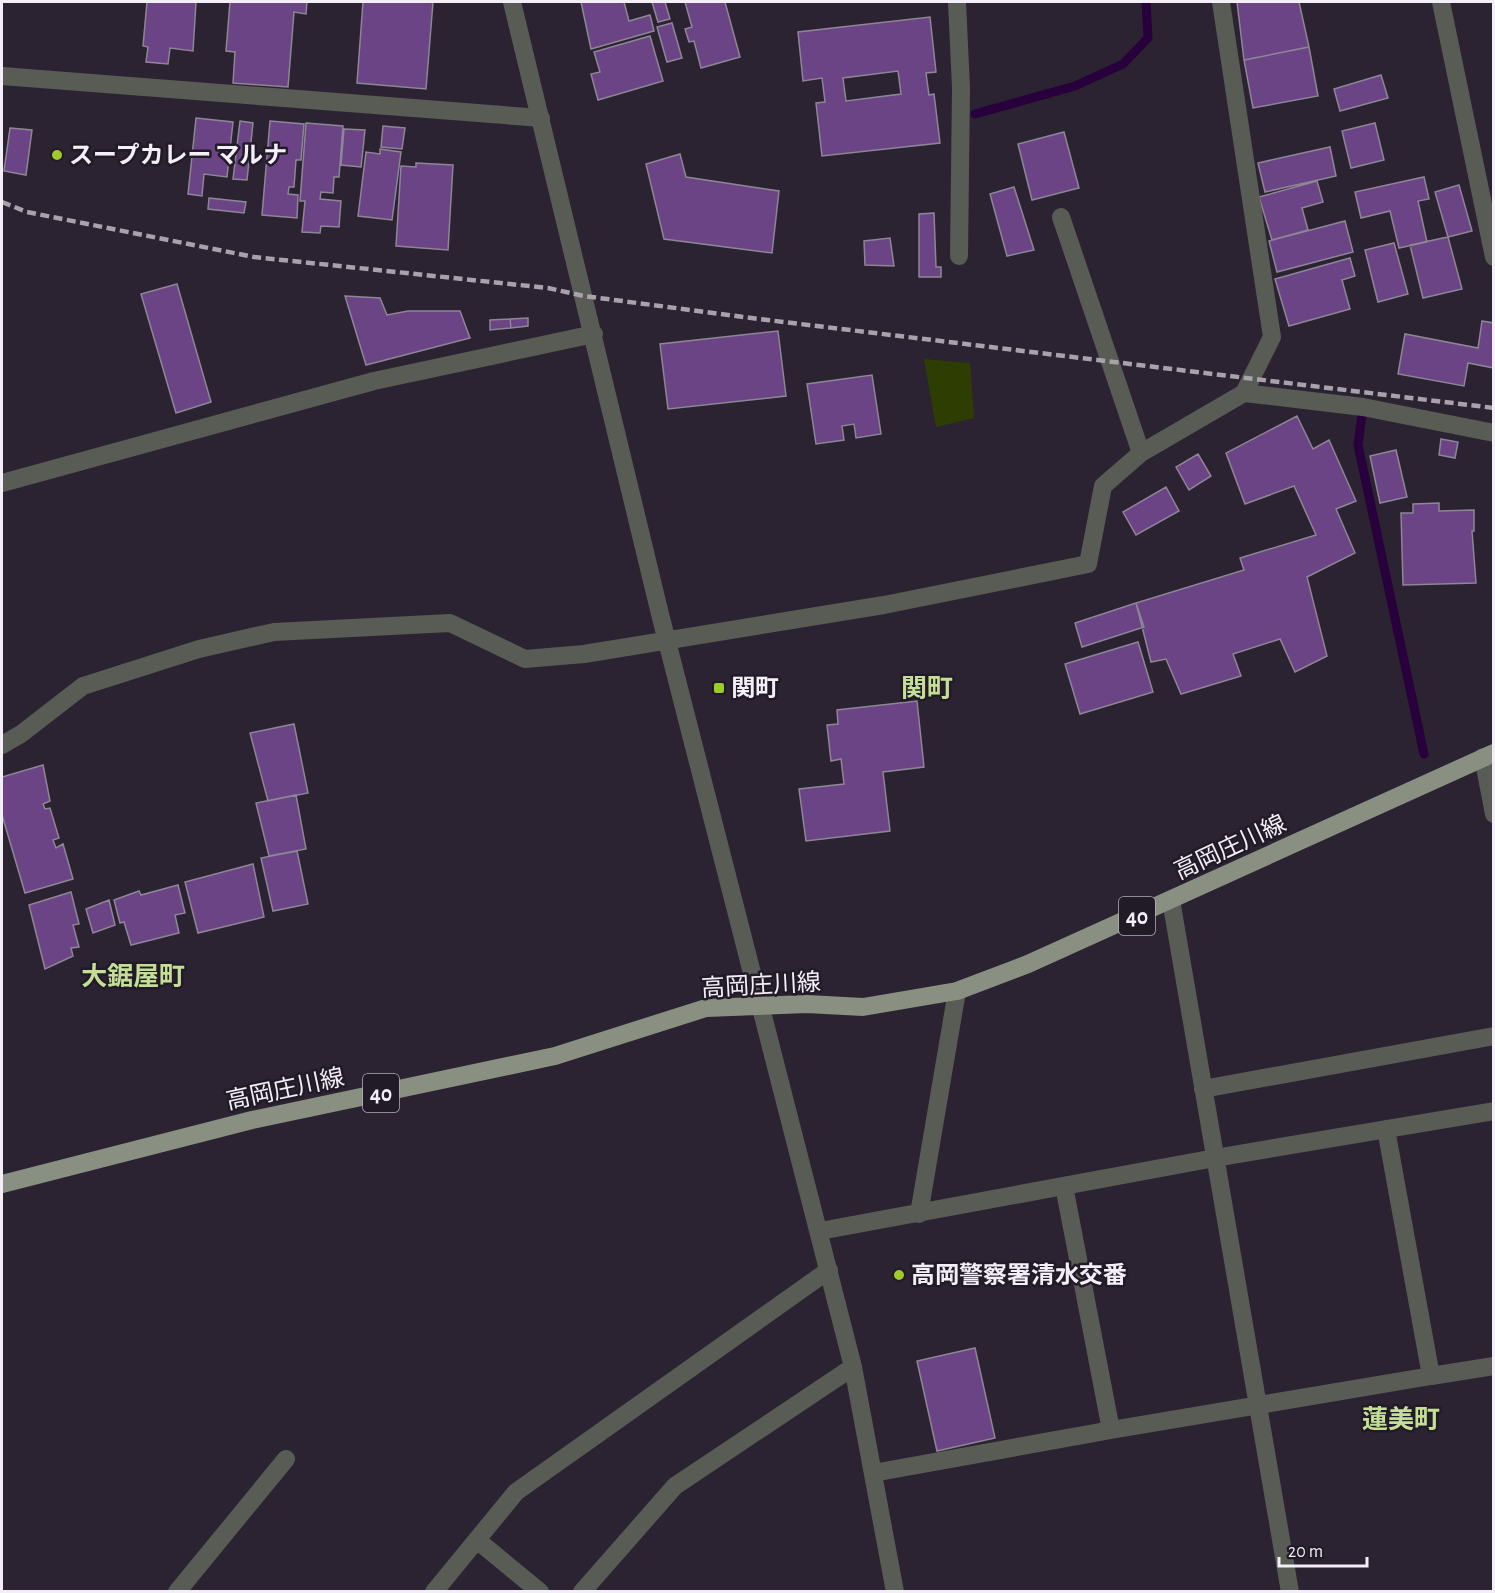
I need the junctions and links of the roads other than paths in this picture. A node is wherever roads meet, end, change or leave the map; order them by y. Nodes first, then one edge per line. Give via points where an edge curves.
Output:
1 (512, 2) edge
2 (957, 2) edge
3 (1221, 2) edge
4 (1441, 2) edge
5 (2, 76) edge
6 (541, 118) junction
7 (1061, 217) dead end
8 (959, 256) dead end
9 (1494, 257) edge
10 (594, 334) junction
11 (1244, 393) junction
12 (1494, 433) edge
13 (1141, 453) junction
14 (2, 481) edge
15 (667, 640) junction
16 (2, 745) edge
17 (1488, 755) edge
18 (1494, 814) edge
19 (1171, 900) junction
20 (957, 991) junction
21 (761, 1005) junction
22 (1494, 1036) edge
23 (1203, 1089) junction
24 (1494, 1111) edge
25 (1386, 1128) junction
26 (1215, 1158) junction
27 (2, 1184) edge
28 (1064, 1186) junction
29 (919, 1214) junction
30 (820, 1231) junction
31 (829, 1270) junction
32 (1494, 1366) edge
33 (853, 1367) junction
34 (1431, 1376) junction
35 (1258, 1407) junction
36 (1111, 1430) junction
37 (286, 1459) dead end
38 (873, 1473) junction
39 (477, 1540) junction
40 (177, 1592) edge
41 (434, 1592) edge
42 (540, 1592) edge
43 (582, 1592) edge
44 (896, 1592) edge
45 (1290, 1592) edge

1 - 6 street
2 - 8 street
3 - 11 street via 1272,337
4 - 9 street
5 - 6 street
6 - 10 street
7 - 13 street
10 - 14 street via 374,381
10 - 15 street
11 - 12 street via 1363,407
11 - 13 street
13 - 15 street via 1103,486 1088,564 884,605
15 - 16 street via 525,659 450,623 274,632 199,649 83,686
15 - 21 street
17 - 18 street
17 - 19 main road, 高岡庄川線 / 40
19 - 20 main road, 高岡庄川線 / 40
19 - 23 street
20 - 21 main road, 高岡庄川線 / 40 via 863,1006
20 - 29 street
21 - 27 main road, 高岡庄川線 / 40 via 706,1008 555,1056 252,1120
21 - 30 street
22 - 23 street
23 - 26 street
24 - 25 street
25 - 26 street
25 - 34 street
26 - 28 street
26 - 35 street
28 - 29 street
28 - 36 street
29 - 30 street
30 - 31 street
31 - 33 street
31 - 39 street via 516,1492
32 - 34 street
33 - 38 street
33 - 43 street via 675,1486
34 - 35 street
35 - 36 street
35 - 45 street
36 - 38 street
37 - 40 street
38 - 44 street
39 - 41 street
39 - 42 street

